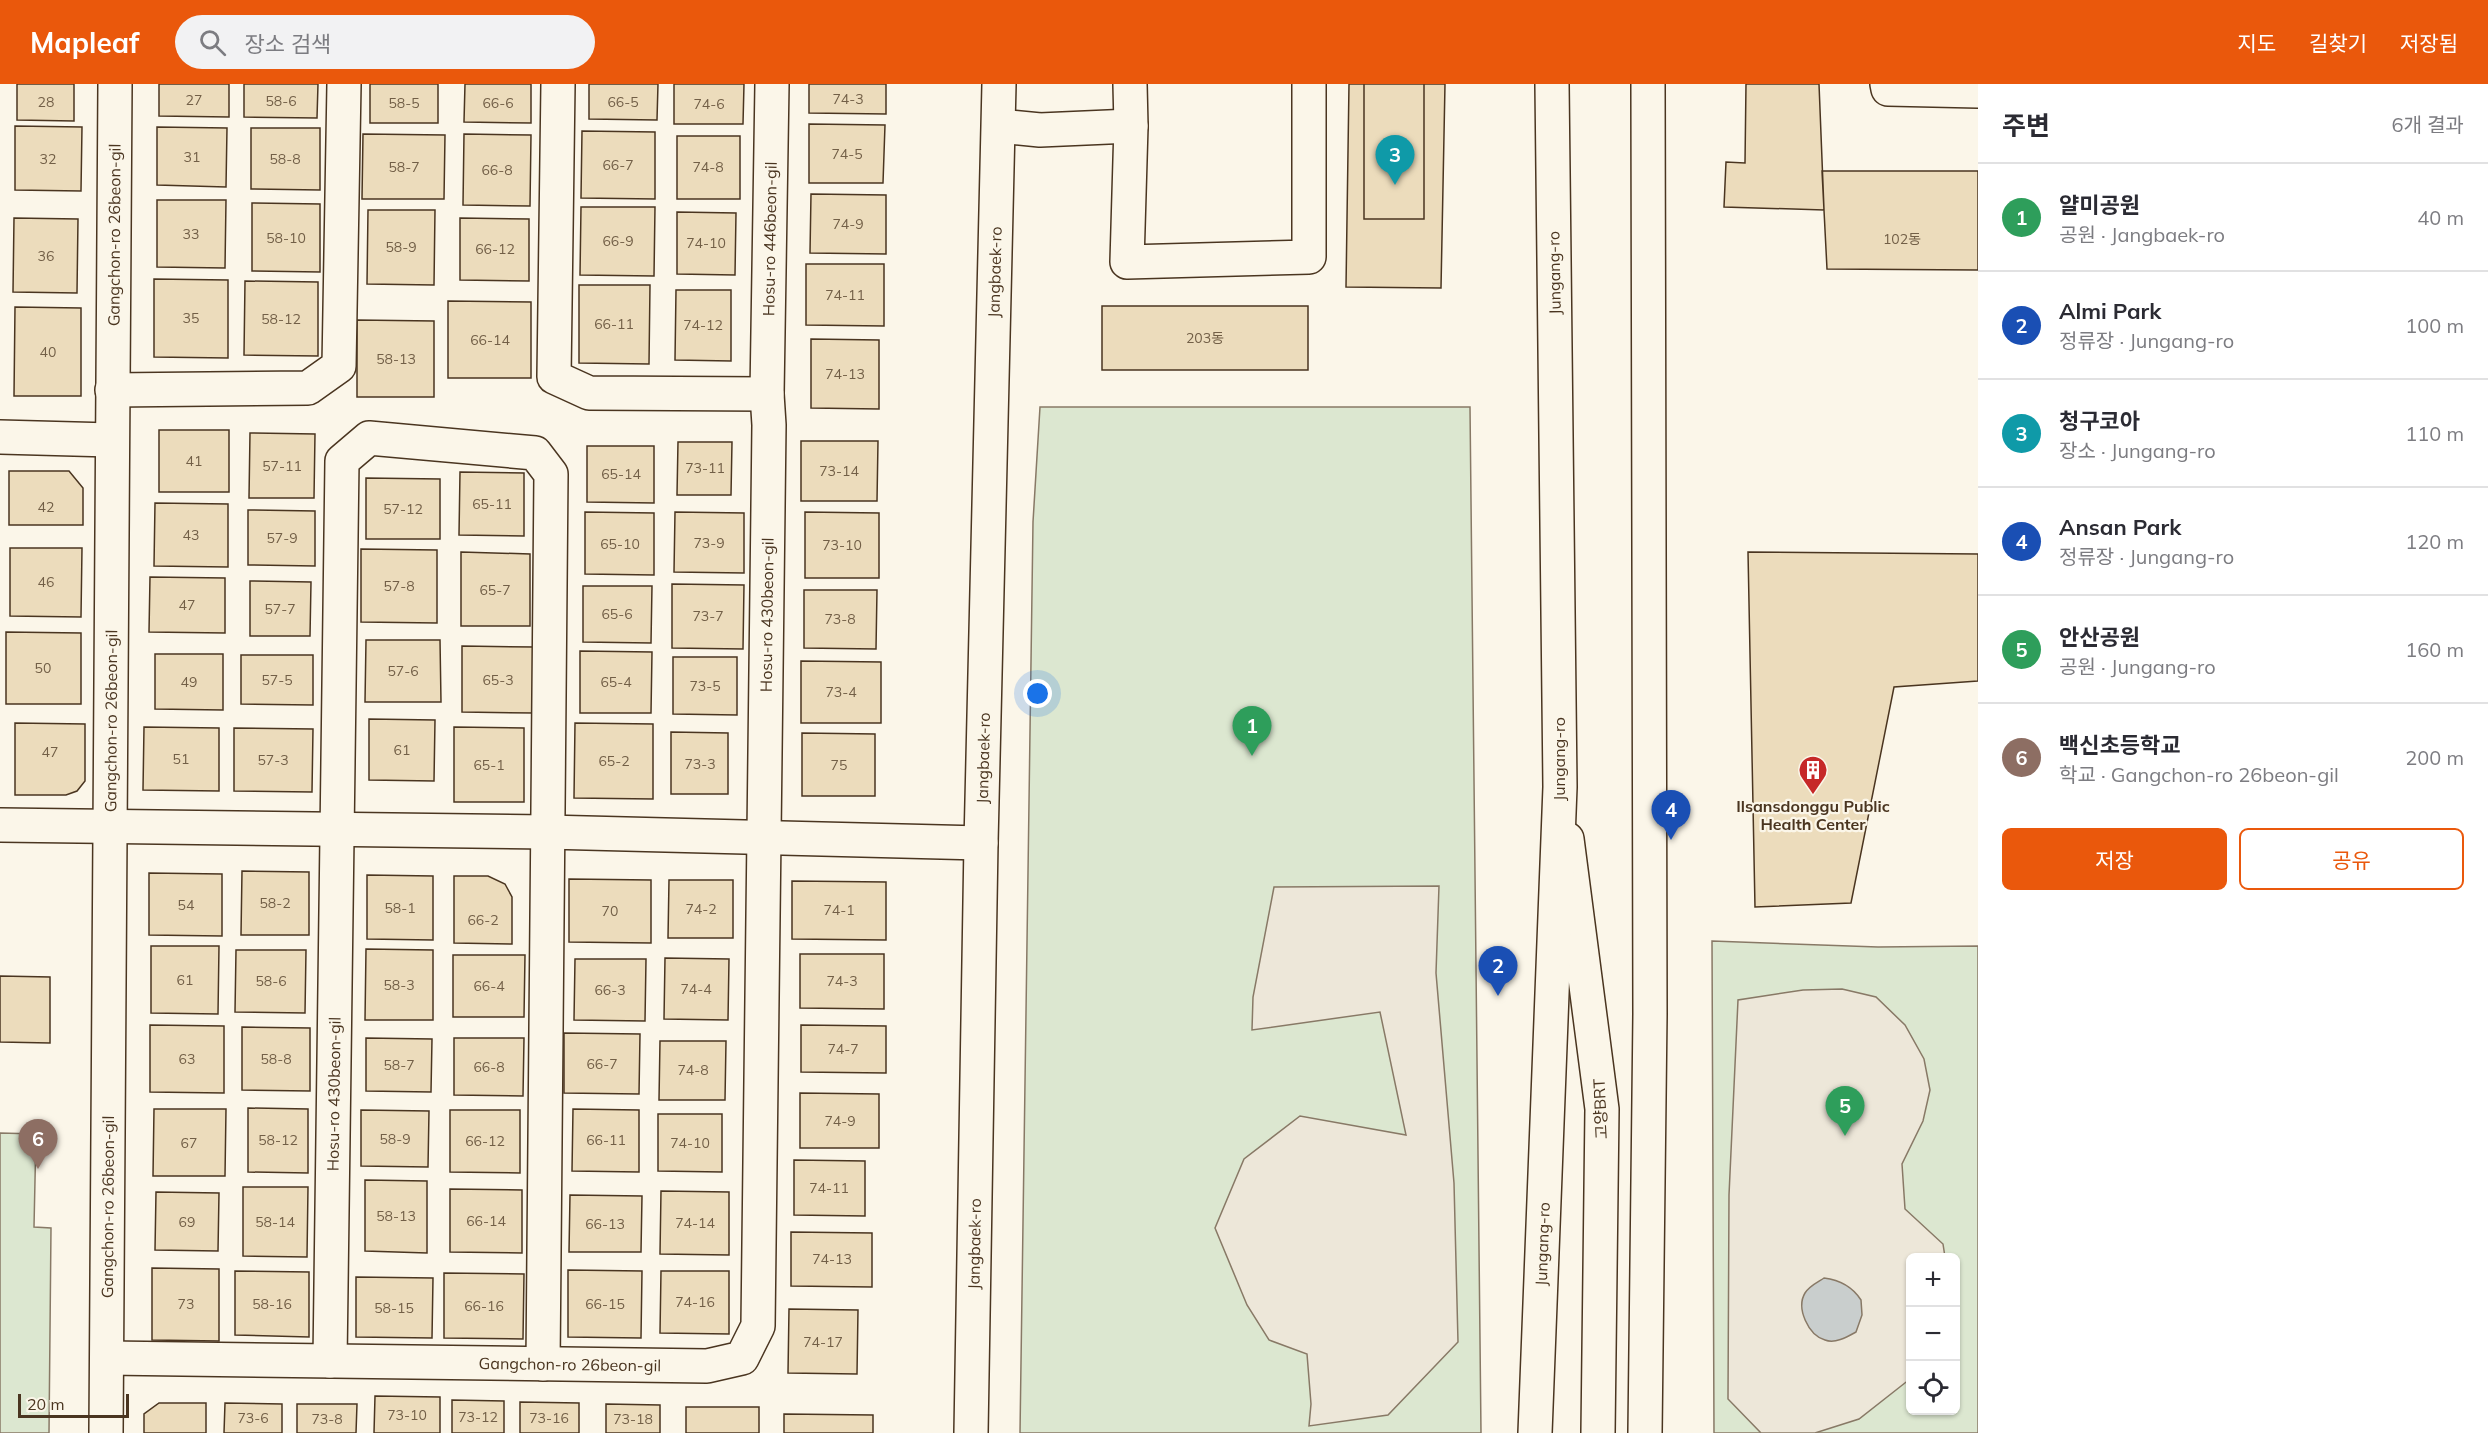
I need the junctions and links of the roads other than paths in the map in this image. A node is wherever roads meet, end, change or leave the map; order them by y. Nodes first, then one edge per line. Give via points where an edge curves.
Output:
1 (115, 84) edge
2 (344, 84) edge
3 (558, 84) edge
4 (772, 84) edge
5 (999, 84) edge
6 (1130, 84) edge
7 (1308, 84) edge
8 (1552, 84) edge
9 (1648, 84) edge
10 (1887, 84) edge
11 (1978, 92) edge
12 (999, 126) junction
13 (1131, 126) junction
14 (112, 390) junction
15 (767, 394) junction
16 (0, 437) edge
17 (111, 440) junction
18 (1560, 787) junction
19 (0, 825) edge
20 (109, 825) junction
21 (337, 828) junction
22 (547, 832) junction
23 (765, 838) junction
24 (981, 843) junction
25 (108, 1358) junction
26 (742, 1358) joint
27 (330, 1361) junction
28 (543, 1364) junction
29 (106, 1433) edge
30 (971, 1433) edge
31 (1535, 1433) edge
32 (1598, 1433) edge
33 (1645, 1433) edge

1 - 14 street, Gangchon-ro 26beon-gil
2 - 14 street via 339,366 308,388
3 - 15 street via 554,376 589,393
4 - 15 street, Hosu-ro 446beon-gil
5 - 12 street, Jangbaek-ro
6 - 13 street
7 - 13 street via 1309,257 1127,262
8 - 18 street, Jungang-ro
9 - 33 street via 1650,1014
10 - 11 street via 1888,89
12 - 13 street via 1040,130
12 - 24 street, Jangbaek-ro
14 - 17 street, Gangchon-ro 26beon-gil
15 - 23 street, Hosu-ro 430beon-gil
16 - 17 street
17 - 20 street, Gangchon-ro 26beon-gil
18 - 31 street, Jungang-ro
18 - 32 street, 고양BRT via 1602,1109
19 - 20 street
20 - 21 street
20 - 25 street, Gangchon-ro 26beon-gil
21 - 22 street
21 - 22 street, Hosu-ro 430beon-gil via 342,460 369,438 535,453 551,474
21 - 27 street, Hosu-ro 430beon-gil
22 - 23 street
22 - 28 street
23 - 24 street
23 - 26 street, Hosu-ro 430beon-gil via 758,1326
24 - 30 street, Jangbaek-ro
25 - 27 street, Gangchon-ro 26beon-gil
25 - 29 street, Gangchon-ro 26beon-gil
26 - 28 street, Gangchon-ro 26beon-gil via 707,1366
27 - 28 street, Gangchon-ro 26beon-gil

